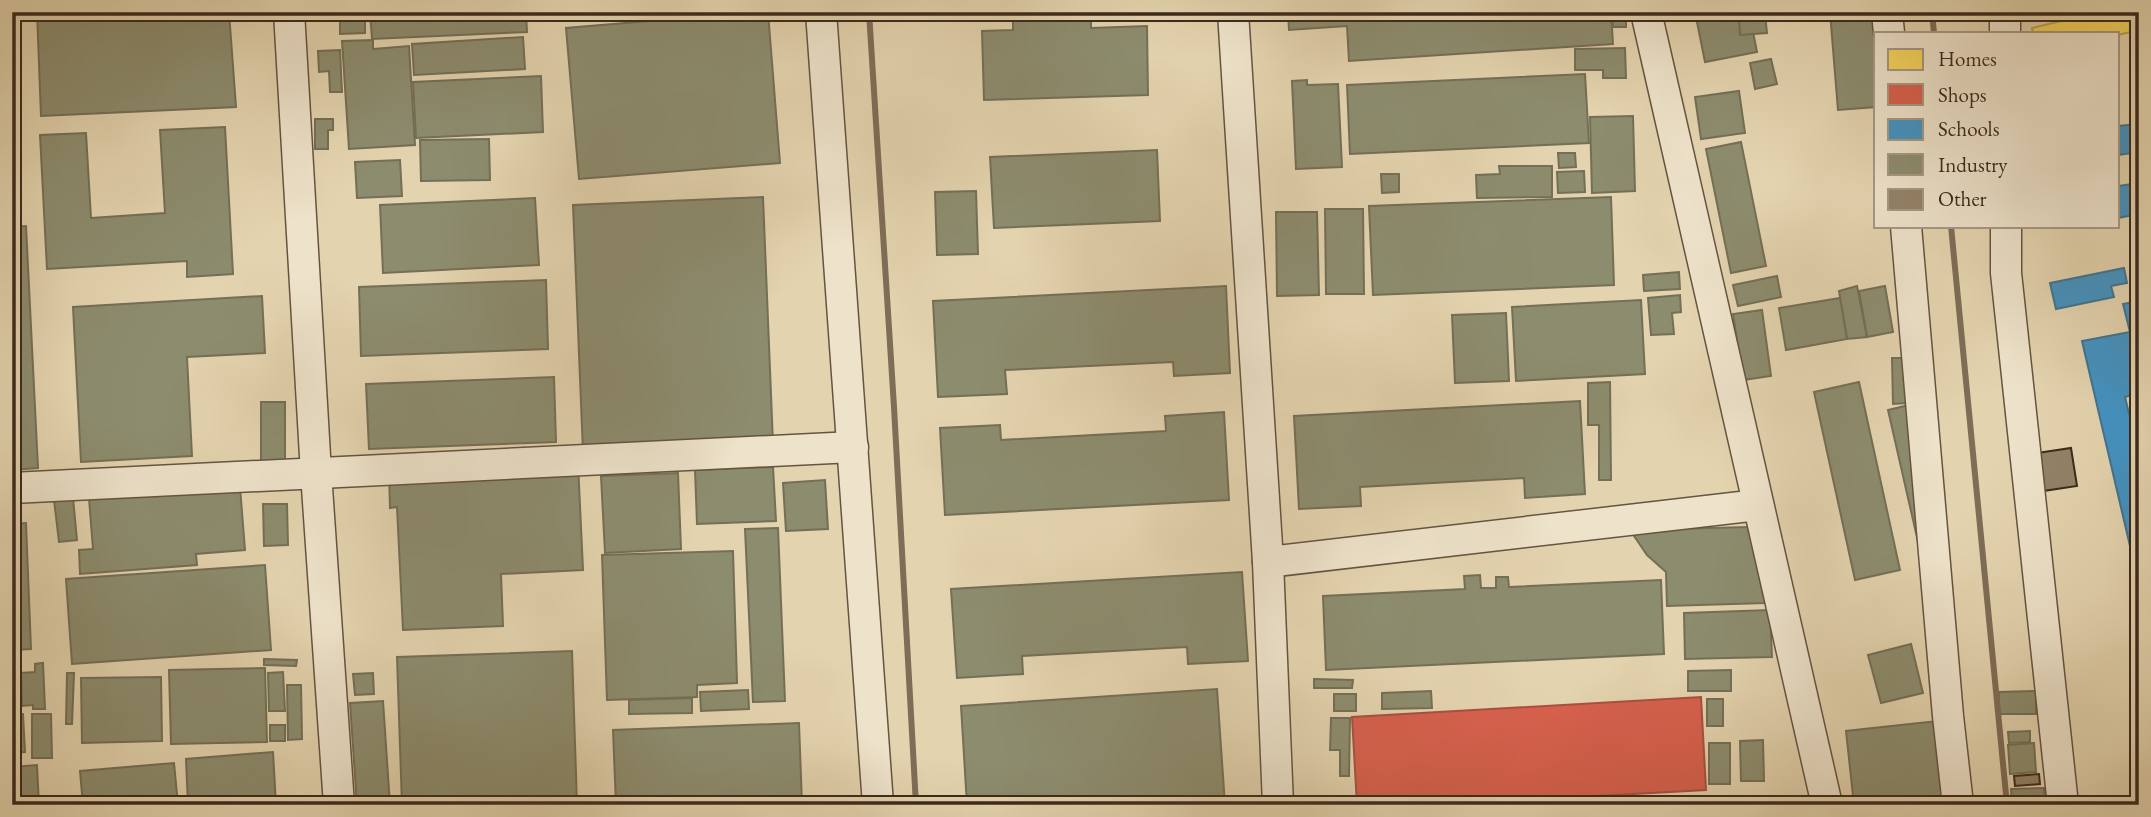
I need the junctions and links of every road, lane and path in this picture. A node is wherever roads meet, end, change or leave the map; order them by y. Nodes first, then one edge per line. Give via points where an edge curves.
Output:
1 (289, 12) edge
2 (821, 12) edge
3 (1233, 12) edge
4 (1646, 12) edge
5 (1887, 12) edge
6 (2005, 12) edge
7 (1889, 32) edge
8 (2005, 32) edge
9 (1906, 228) edge
10 (2006, 228) edge
11 (853, 447) junction
12 (316, 473) junction
13 (12, 488) edge
14 (1758, 505) junction
15 (1268, 562) junction
16 (339, 805) edge
17 (878, 805) edge
18 (1278, 805) edge
19 (1827, 805) edge
20 (1958, 805) edge
21 (2063, 805) edge

1 - 12 street
2 - 11 street
3 - 15 street
4 - 14 street
5 - 7 street
6 - 8 street
9 - 20 street
10 - 21 street via 2006,273
11 - 12 street
11 - 17 street
12 - 13 street
12 - 16 street
14 - 15 street
14 - 19 street
15 - 18 street

